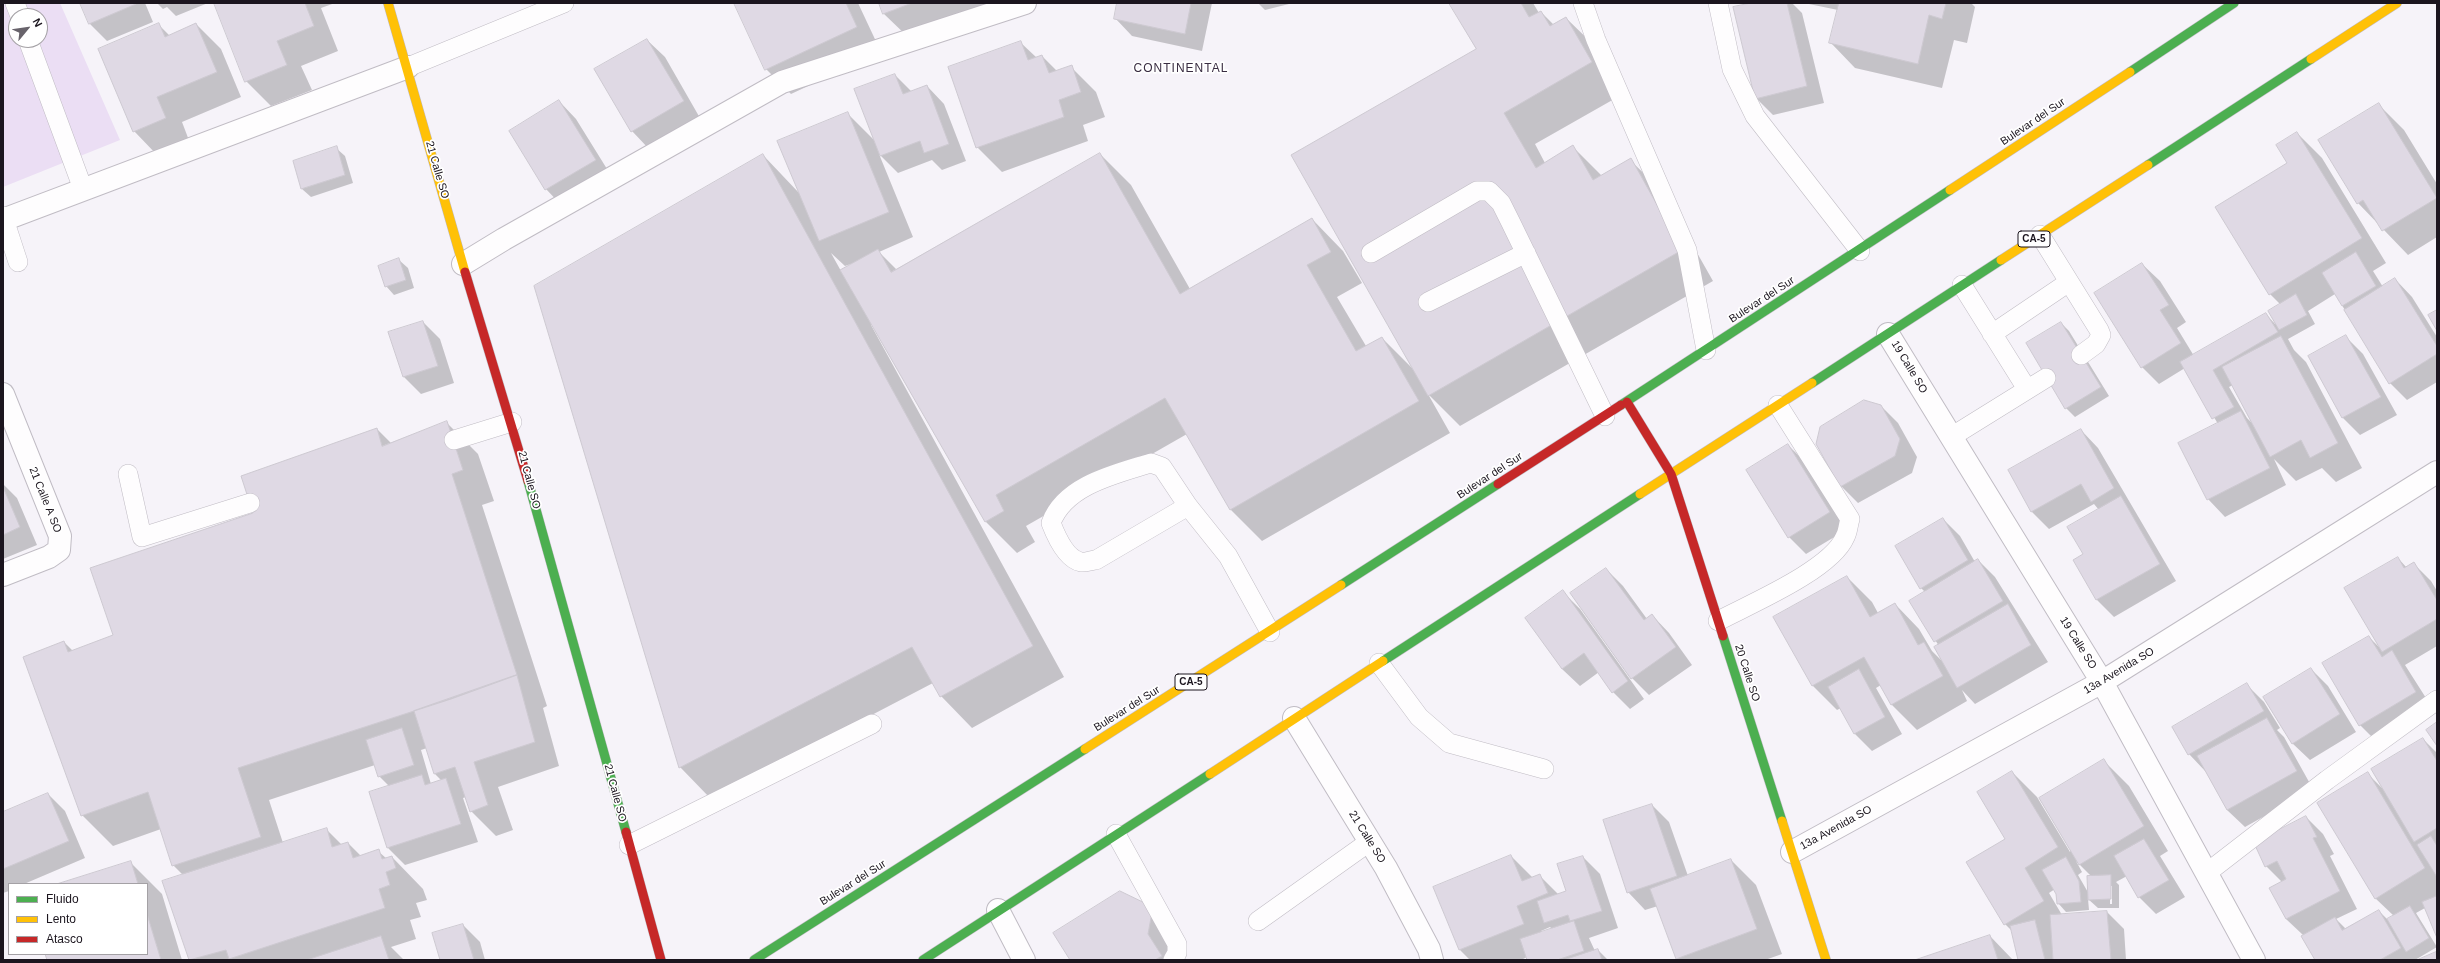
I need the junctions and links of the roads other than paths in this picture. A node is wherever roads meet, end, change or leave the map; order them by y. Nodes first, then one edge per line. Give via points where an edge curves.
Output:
1 (388, 3) edge
2 (564, 3) edge
3 (1025, 3) edge
4 (1583, 3) edge
5 (1718, 3) edge
6 (2234, 3) edge
7 (2397, 3) edge
8 (31, 48) edge
9 (408, 66) junction
10 (82, 189) junction
11 (4, 218) edge
12 (2040, 235) junction
13 (1860, 251) junction
14 (1371, 253) dead end
15 (1526, 253) junction
16 (18, 262) dead end
17 (463, 264) junction
18 (2069, 282) junction
19 (1962, 286) junction
20 (1428, 302) dead end
21 (1888, 334) junction
22 (1992, 334) junction
23 (1706, 350) junction
24 (2081, 354) dead end
25 (2046, 378) dead end
26 (2027, 389) junction
27 (3, 394) edge
28 (1627, 402) junction
29 (1778, 405) junction
30 (1605, 416) junction
31 (512, 422) junction
32 (1951, 437) junction
33 (454, 440) dead end
34 (2437, 472) edge
35 (128, 474) dead end
36 (1671, 474) junction
37 (250, 503) dead end
38 (1188, 506) junction
39 (3, 575) edge
40 (1718, 621) junction
41 (1270, 632) junction
42 (1379, 663) junction
43 (2102, 682) junction
44 (2437, 700) edge
45 (1294, 718) junction
46 (872, 724) dead end
47 (1544, 769) dead end
48 (1116, 834) junction
49 (1369, 842) junction
50 (630, 845) junction
51 (1792, 852) junction
52 (2208, 872) junction
53 (998, 910) junction
54 (1258, 921) dead end
55 (661, 960) edge
56 (754, 960) edge
57 (923, 960) edge
58 (1024, 960) edge
59 (1173, 960) edge
60 (1432, 960) edge
61 (1826, 960) edge
62 (2254, 960) edge

1 - 9 main road, 21 Calle SO
2 - 9 lane
3 - 17 street via 782,82
4 - 23 lane via 1687,250
5 - 13 lane via 1732,69 1755,116
6 - 13 main road, Bulevar del Sur / CA-5
7 - 12 main road, CA-5
8 - 10 lane
9 - 10 street
9 - 17 main road, 21 Calle SO
10 - 11 street
11 - 16 lane
12 - 18 lane
12 - 19 main road, CA-5
13 - 23 main road, Bulevar del Sur / CA-5
14 - 15 lane via 1478,191 1490,191 1501,203
15 - 20 lane
15 - 30 lane
17 - 31 main road, 21 Calle SO
18 - 22 lane
18 - 24 lane via 2101,335 2096,344
19 - 21 main road, CA-5
19 - 22 lane
21 - 29 main road, CA-5
21 - 32 street, 19 Calle SO
22 - 26 lane
23 - 28 main road, Bulevar del Sur / CA-5
25 - 26 lane
26 - 32 lane
27 - 39 street, 21 Calle A SO via 60,536 59,550 49,557
28 - 30 main road, Bulevar del Sur / CA-5
28 - 36 main road, 20 Calle SO
29 - 36 main road, CA-5
29 - 40 lane via 1850,519 1845,537 1834,553 1818,566
30 - 41 main road, Bulevar del Sur / CA-5
31 - 33 lane
31 - 50 main road, 21 Calle SO
32 - 43 street, 19 Calle SO
34 - 43 street, 13a Avenida SO
35 - 37 lane via 142,537
36 - 40 main road, 20 Calle SO
36 - 42 main road, CA-5
38 - 38 lane via 1096,560 1081,562 1072,557 1056,536 1051,523 1068,497 1109,476 1151,463 1162,467
38 - 41 lane via 1228,556
40 - 51 main road, 20 Calle SO
41 - 56 main road, Bulevar del Sur / CA-5
42 - 45 main road, CA-5
42 - 47 lane via 1419,717 1449,742
43 - 51 street, 13a Avenida SO
43 - 52 street, 19 Calle SO
44 - 52 lane via 2327,780
45 - 48 main road, CA-5
45 - 49 street, 21 Calle SO
46 - 50 lane
48 - 53 main road, CA-5
48 - 59 lane via 1177,944 1177,954
49 - 54 lane
49 - 60 street, 21 Calle SO via 1425,942
50 - 55 main road, 21 Calle SO
51 - 61 main road, 20 Calle SO
52 - 62 street, 19 Calle SO
53 - 57 main road, CA-5
53 - 58 street

